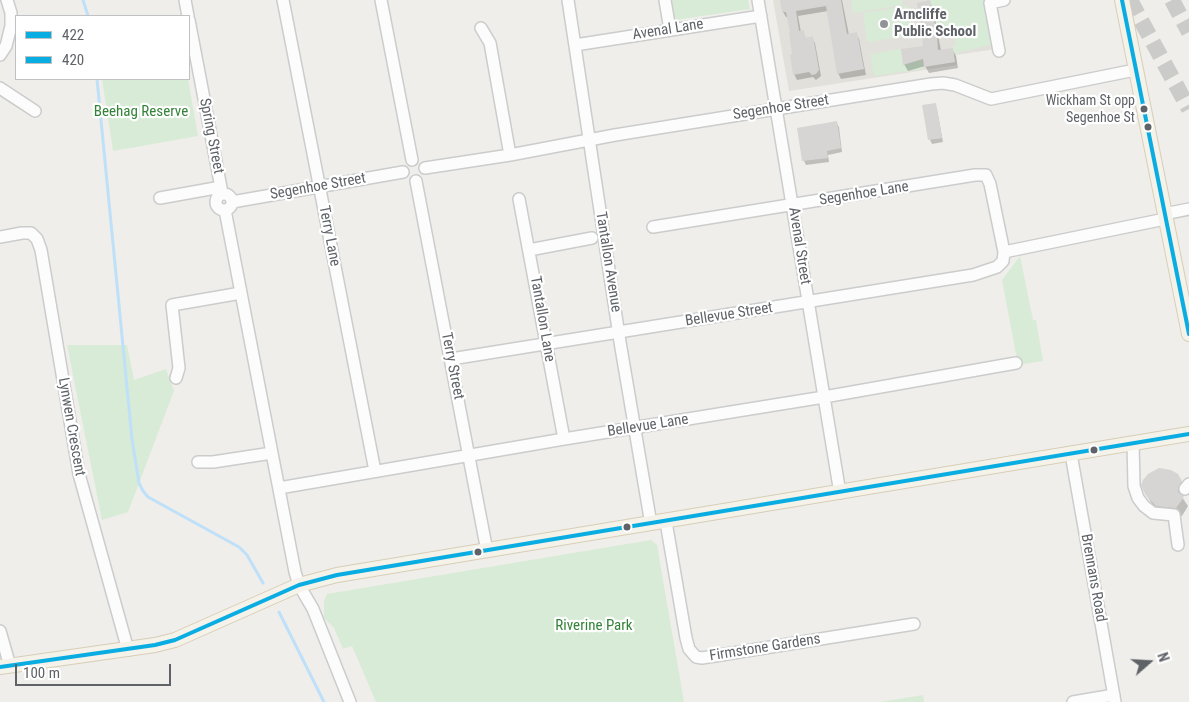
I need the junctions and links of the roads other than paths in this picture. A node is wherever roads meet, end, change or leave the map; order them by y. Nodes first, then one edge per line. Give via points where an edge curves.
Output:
1 (6, 0) edge
2 (185, 0) edge
3 (283, 0) edge
4 (380, 0) edge
5 (568, 0) edge
6 (665, 0) edge
7 (758, 0) edge
8 (1004, 0) edge
9 (1122, 0) edge
10 (188, 15) edge
11 (761, 16) junction
12 (190, 25) edge
13 (481, 28) dead end
14 (670, 30) junction
15 (575, 45) junction
16 (999, 51) dead end
17 (0, 55) edge
18 (1135, 70) junction
19 (0, 88) edge
20 (777, 109) junction
21 (35, 111) dead end
22 (589, 141) junction
23 (510, 155) junction
24 (412, 160) junction
25 (425, 168) junction
26 (403, 172) junction
27 (416, 181) junction
28 (319, 186) junction
29 (222, 190) junction
30 (160, 198) dead end
31 (519, 200) dead end
32 (229, 206) junction
33 (793, 206) junction
34 (1189, 209) edge
35 (1165, 216) junction
36 (654, 227) dead end
37 (0, 237) edge
38 (592, 238) dead end
39 (529, 250) junction
40 (1004, 256) junction
41 (241, 293) junction
42 (808, 302) junction
43 (619, 332) junction
44 (1189, 334) edge
45 (548, 345) junction
46 (451, 359) junction
47 (1016, 363) dead end
48 (176, 378) dead end
49 (824, 397) junction
50 (635, 428) junction
51 (1189, 434) edge
52 (564, 439) junction
53 (1132, 443) junction
54 (272, 453) junction
55 (1071, 454) junction
56 (470, 456) junction
57 (198, 462) dead end
58 (375, 471) junction
59 (279, 488) junction
60 (840, 493) junction
61 (666, 522) junction
62 (651, 524) junction
63 (1178, 545) dead end
64 (487, 551) junction
65 (299, 585) junction
66 (914, 624) dead end
67 (0, 631) edge
68 (128, 650) junction
69 (5, 667) edge
70 (1115, 699) edge
71 (350, 702) edge
72 (1073, 702) edge

1 - 17 street via 11,26
2 - 10 street
3 - 28 street, Terry Lane
4 - 24 street
5 - 15 street, Tantallon Avenue
6 - 14 street
7 - 11 street, Avenal Street
8 - 16 street via 990,3
9 - 18 main road
11 - 14 street, Avenal Lane
11 - 20 street, Avenal Street
12 - 29 street, Spring Street
13 - 23 street via 490,43
14 - 15 street, Avenal Lane
15 - 22 street, Tantallon Avenue
18 - 20 street, Segenhoe Street via 991,99 966,88 943,83
18 - 35 main road
19 - 21 street
20 - 22 street, Segenhoe Street
20 - 33 street, Avenal Street
22 - 23 street, Segenhoe Street
22 - 43 street, Tantallon Avenue
23 - 25 street, Segenhoe Street
24 - 25 street via 420,161
24 - 26 street via 405,164
25 - 27 street via 424,175
26 - 27 street via 406,178
26 - 28 street, Segenhoe Street
27 - 46 street, Terry Street
28 - 32 street, Segenhoe Street
28 - 58 street, Terry Lane
29 - 30 street
29 - 32 street via 229,195
31 - 39 street, Tantallon Lane
32 - 41 street
33 - 36 street, Segenhoe Lane
33 - 40 street, Segenhoe Lane via 986,175
33 - 42 street, Avenal Street
34 - 35 street, Bellevue Street
35 - 40 street, Bellevue Street
35 - 44 main road
37 - 68 street, Lynwen Crescent via 31,234 41,250 79,474
38 - 39 street
39 - 45 street, Tantallon Lane
40 - 42 street, Bellevue Street via 990,270 974,275
41 - 48 street via 172,305 179,368
41 - 54 street
42 - 43 street, Bellevue Street
42 - 49 street, Avenal Street
43 - 45 street, Bellevue Street
43 - 50 street, Tantallon Avenue
45 - 46 street, Bellevue Street
45 - 52 street, Tantallon Lane
46 - 56 street, Terry Street
47 - 49 street, Bellevue Lane
49 - 50 street, Bellevue Lane
49 - 60 street, Avenal Street
50 - 52 street, Bellevue Lane
50 - 62 street, Tantallon Avenue
51 - 53 main road
52 - 56 street, Bellevue Lane
53 - 55 main road
53 - 63 street via 1134,486 1138,498 1153,513 1174,515
54 - 57 street
54 - 59 street
55 - 60 main road
55 - 70 street, Brennans Road
56 - 58 street, Bellevue Lane
56 - 64 street, Terry Street
58 - 59 street, Bellevue Lane
59 - 65 street
60 - 61 main road
61 - 62 main road
61 - 66 street, Firmstone Gardens via 686,638 696,657
62 - 64 main road
64 - 65 main road via 337,575
65 - 68 main road via 175,640
65 - 71 street via 313,609
67 - 69 street
68 - 69 main road
70 - 72 street

